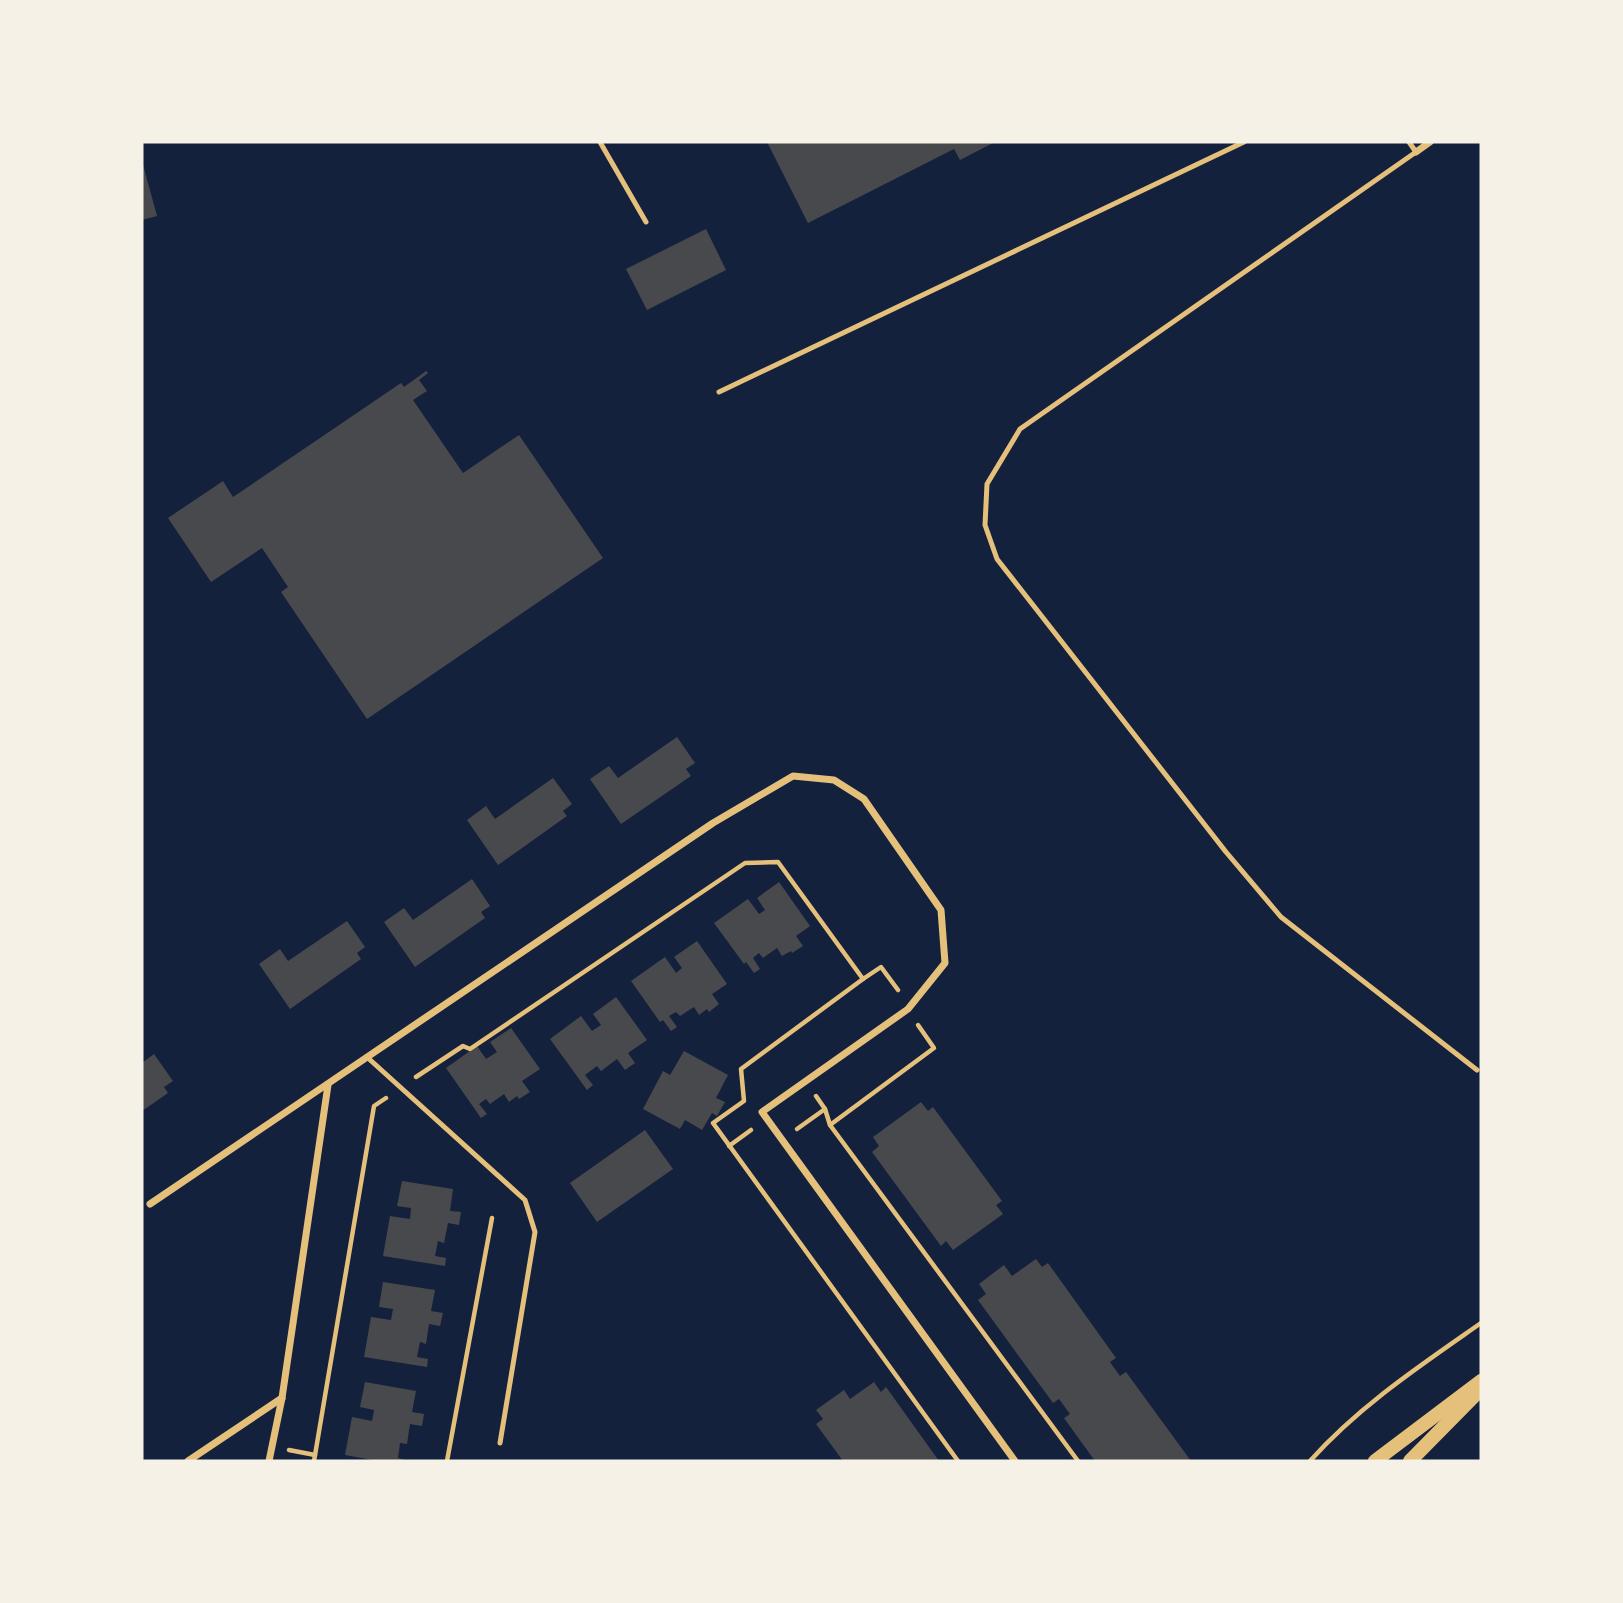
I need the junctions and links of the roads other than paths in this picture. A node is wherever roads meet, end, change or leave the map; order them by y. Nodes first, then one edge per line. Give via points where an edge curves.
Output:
1 (600, 142) edge
2 (1244, 142) edge
3 (1409, 142) edge
4 (1430, 142) edge
5 (1416, 152) junction
6 (646, 222) dead end
7 (719, 392) dead end
8 (368, 1058) junction
9 (1477, 1070) dead end
10 (328, 1085) junction
11 (150, 1204) dead end
12 (1481, 1381) edge
13 (1481, 1389) edge
14 (282, 1398) junction
15 (500, 1443) dead end
16 (188, 1461) edge
17 (269, 1461) edge
18 (1015, 1461) edge
19 (1375, 1461) edge
20 (1410, 1461) edge

1 - 6 lane
2 - 7 lane
3 - 5 lane
4 - 5 street
5 - 9 lane via 1020,429 987,484 985,525 997,559 1281,917
8 - 10 street
8 - 15 lane via 525,1200 535,1232
8 - 18 street via 713,823 793,776 834,780 864,799 941,910 945,963 908,1009 762,1112
10 - 11 street
10 - 14 street
12 - 19 main road
13 - 20 main road
14 - 16 street
14 - 17 street

